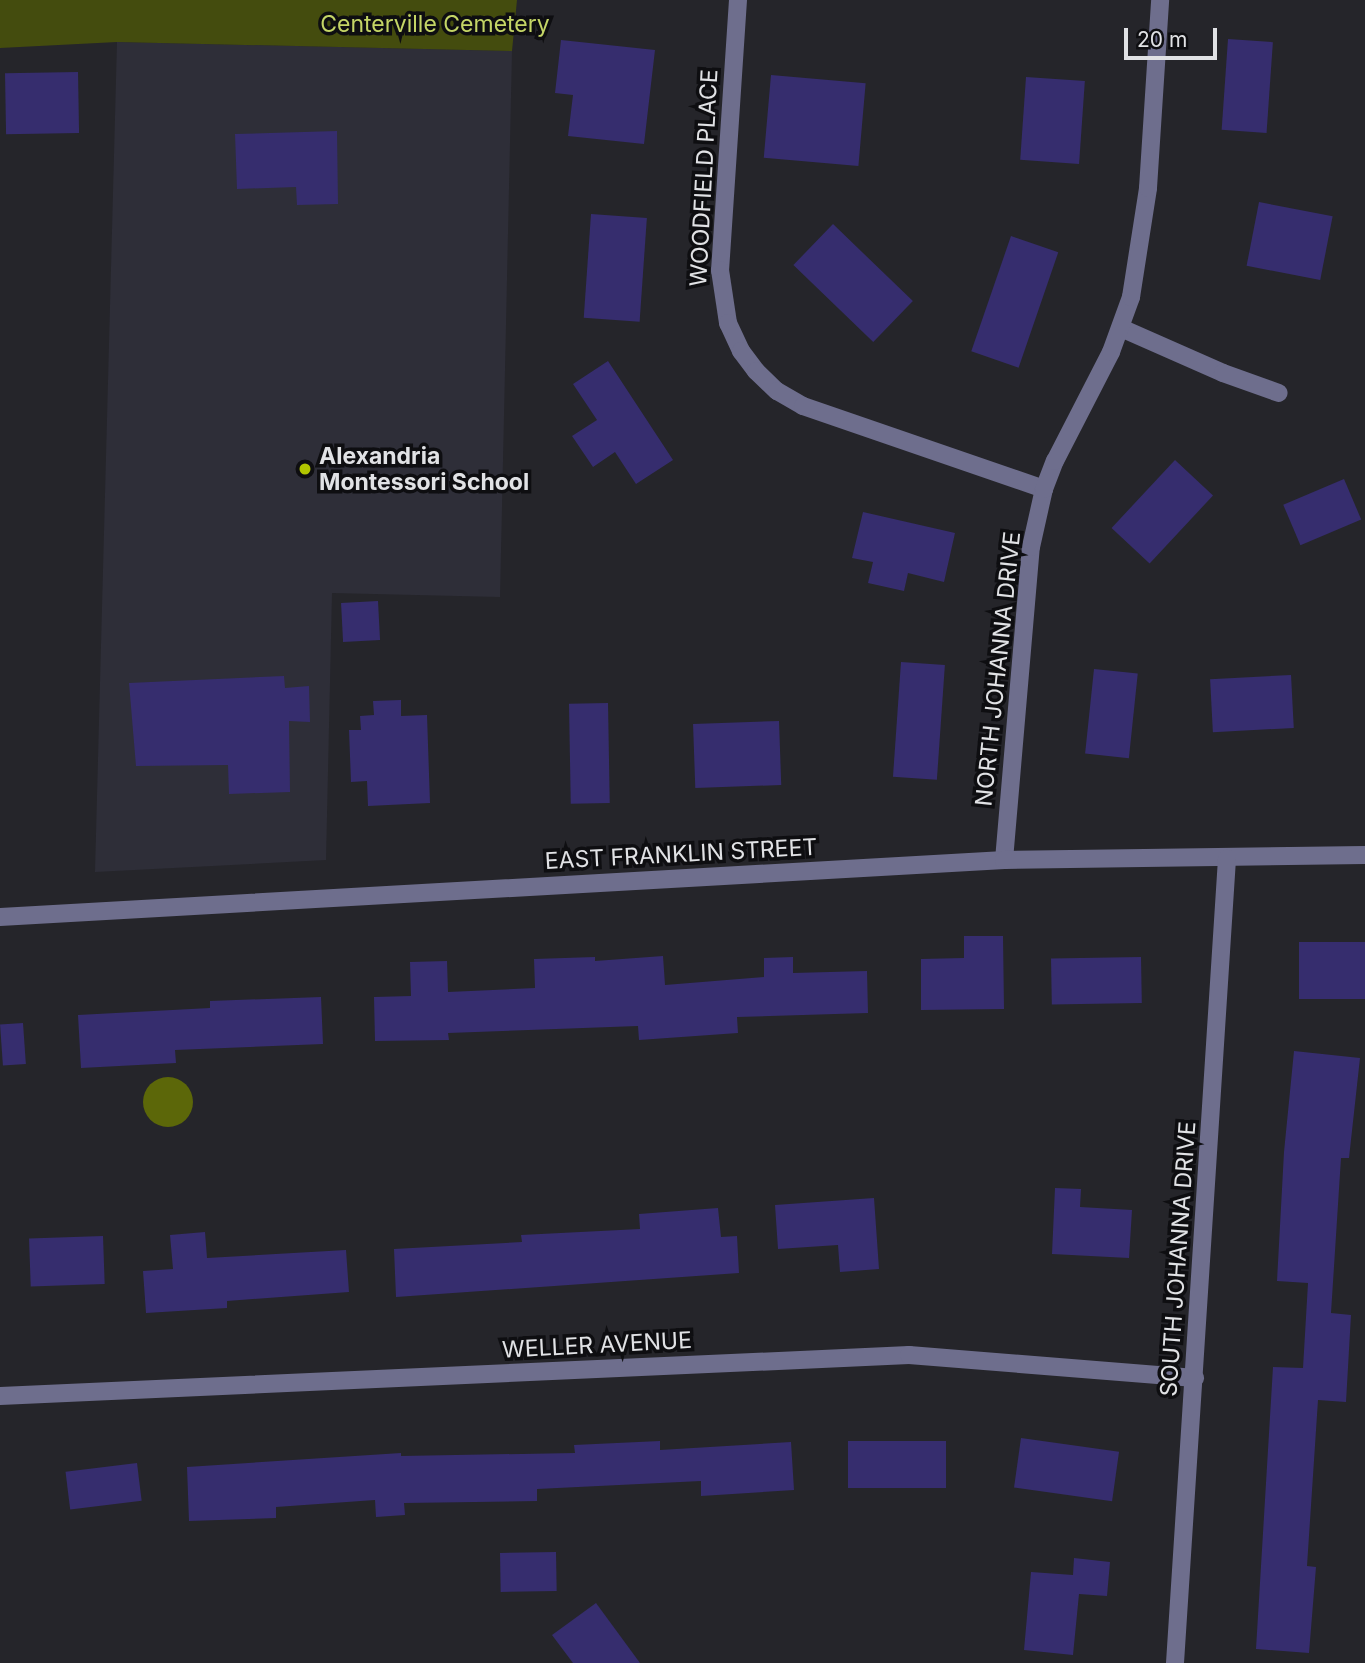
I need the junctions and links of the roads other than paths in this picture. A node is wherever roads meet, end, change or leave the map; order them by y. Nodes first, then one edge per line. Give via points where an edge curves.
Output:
1 (738, 0) edge
2 (1160, 0) edge
3 (1121, 328) junction
4 (1279, 393) dead end
5 (1044, 489) junction
6 (1365, 855) edge
7 (1227, 859) junction
8 (1004, 860) junction
9 (0, 917) edge
10 (1195, 1378) junction
11 (0, 1396) edge
12 (1175, 1663) edge

1 - 5 street, WOODFIELD PLACE via 720,270 728,323 741,351 777,391 803,405
2 - 3 street, NORTH JOHANNA DRIVE via 1143,236
3 - 4 street
3 - 5 street, NORTH JOHANNA DRIVE
5 - 8 street, NORTH JOHANNA DRIVE via 1031,547
6 - 7 street, EAST FRANKLIN STREET
7 - 8 street, EAST FRANKLIN STREET
7 - 10 street, SOUTH JOHANNA DRIVE
8 - 9 street, EAST FRANKLIN STREET
10 - 11 street, WELLER AVENUE via 909,1355
10 - 12 street, SOUTH JOHANNA DRIVE

